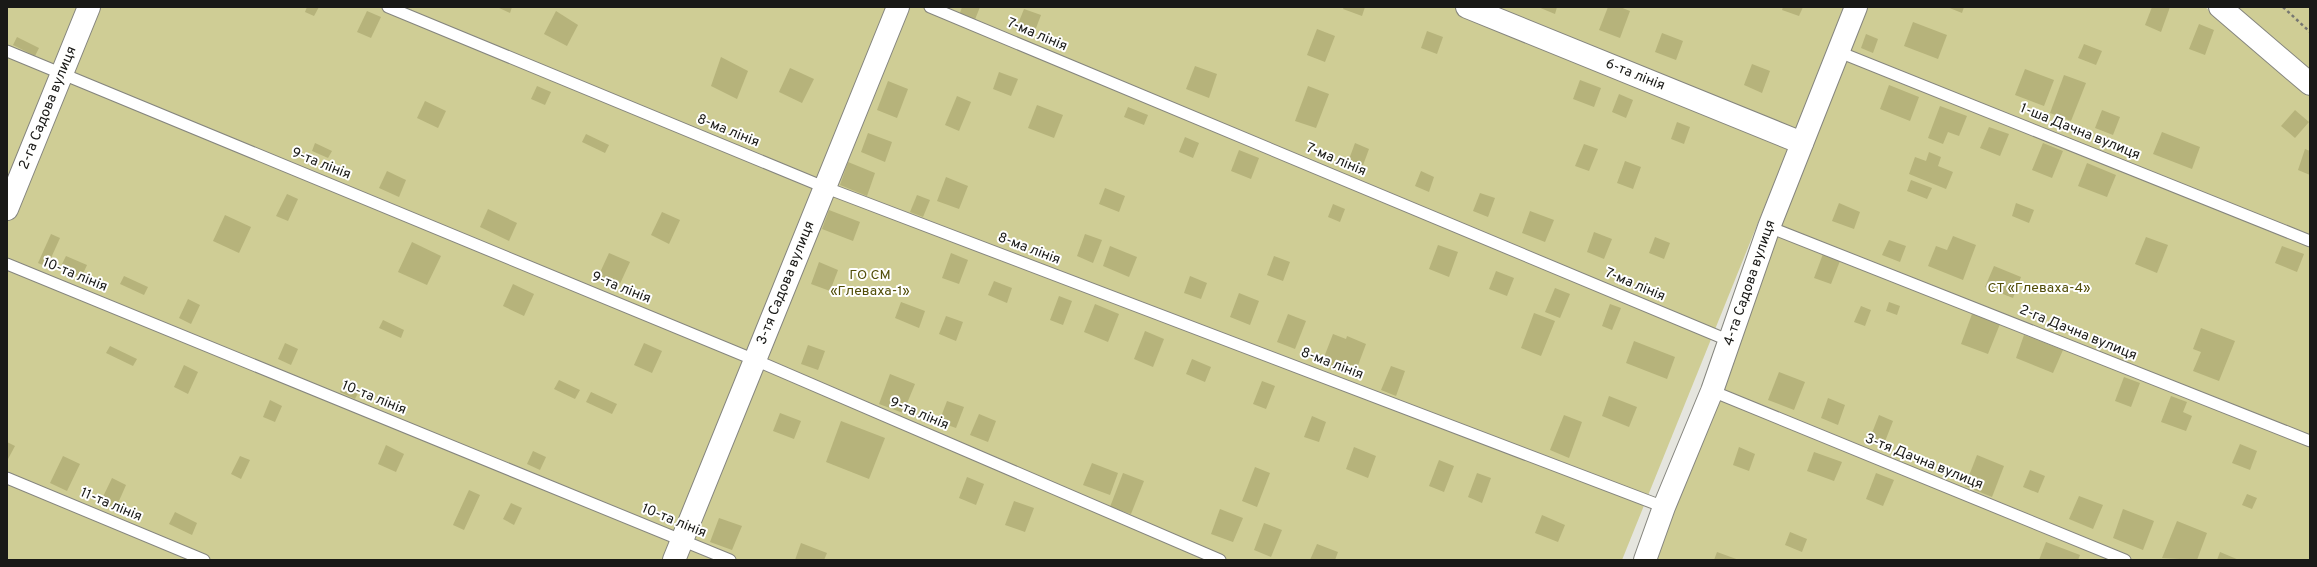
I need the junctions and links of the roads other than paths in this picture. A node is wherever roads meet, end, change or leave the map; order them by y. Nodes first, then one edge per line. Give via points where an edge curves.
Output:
1 (89, 7) edge
2 (388, 7) edge
3 (898, 7) edge
4 (930, 7) edge
5 (1467, 7) edge
6 (1856, 7) edge
7 (2220, 7) edge
8 (7, 51) edge
9 (1839, 52) junction
10 (62, 73) junction
11 (2310, 84) edge
12 (1802, 143) junction
13 (824, 187) junction
14 (7, 209) edge
15 (1769, 227) junction
16 (2310, 240) edge
17 (7, 264) edge
18 (1730, 341) junction
19 (755, 360) junction
20 (1712, 391) junction
21 (2310, 441) edge
22 (7, 478) edge
23 (1664, 507) junction
24 (682, 540) junction
25 (204, 560) edge
26 (674, 560) edge
27 (730, 560) edge
28 (1220, 560) edge
29 (1645, 560) edge
30 (2125, 560) edge

1 - 10 street, 2-га Садова вулиця
2 - 13 lane, 8-ма лінія
3 - 13 street, 3-тя Садова вулиця
4 - 18 lane, 7-ма лінія
5 - 12 street, 6-та лінія
6 - 9 street, 4-та Садова вулиця
7 - 11 street
8 - 10 lane, 9-та лінія
9 - 12 street, 4-та Садова вулиця
9 - 16 lane, 1-ша Дачна вулиця
10 - 14 street, 2-га Садова вулиця
10 - 19 lane, 9-та лінія
12 - 15 street, 4-та Садова вулиця
13 - 19 street, 3-тя Садова вулиця
13 - 23 lane, 8-ма лінія
15 - 18 street, 4-та Садова вулиця
15 - 21 lane, 2-га Дачна вулиця
17 - 24 lane, 10-та лінія
18 - 20 street, 4-та Садова вулиця
19 - 24 street, 3-тя Садова вулиця
19 - 28 lane, 9-та лінія
20 - 23 street, 4-та Садова вулиця
20 - 30 lane, 3-тя Дачна вулиця
22 - 25 lane, 11-та лінія
23 - 29 street, 4-та Садова вулиця
24 - 26 street, 3-тя Садова вулиця
24 - 27 lane, 10-та лінія

